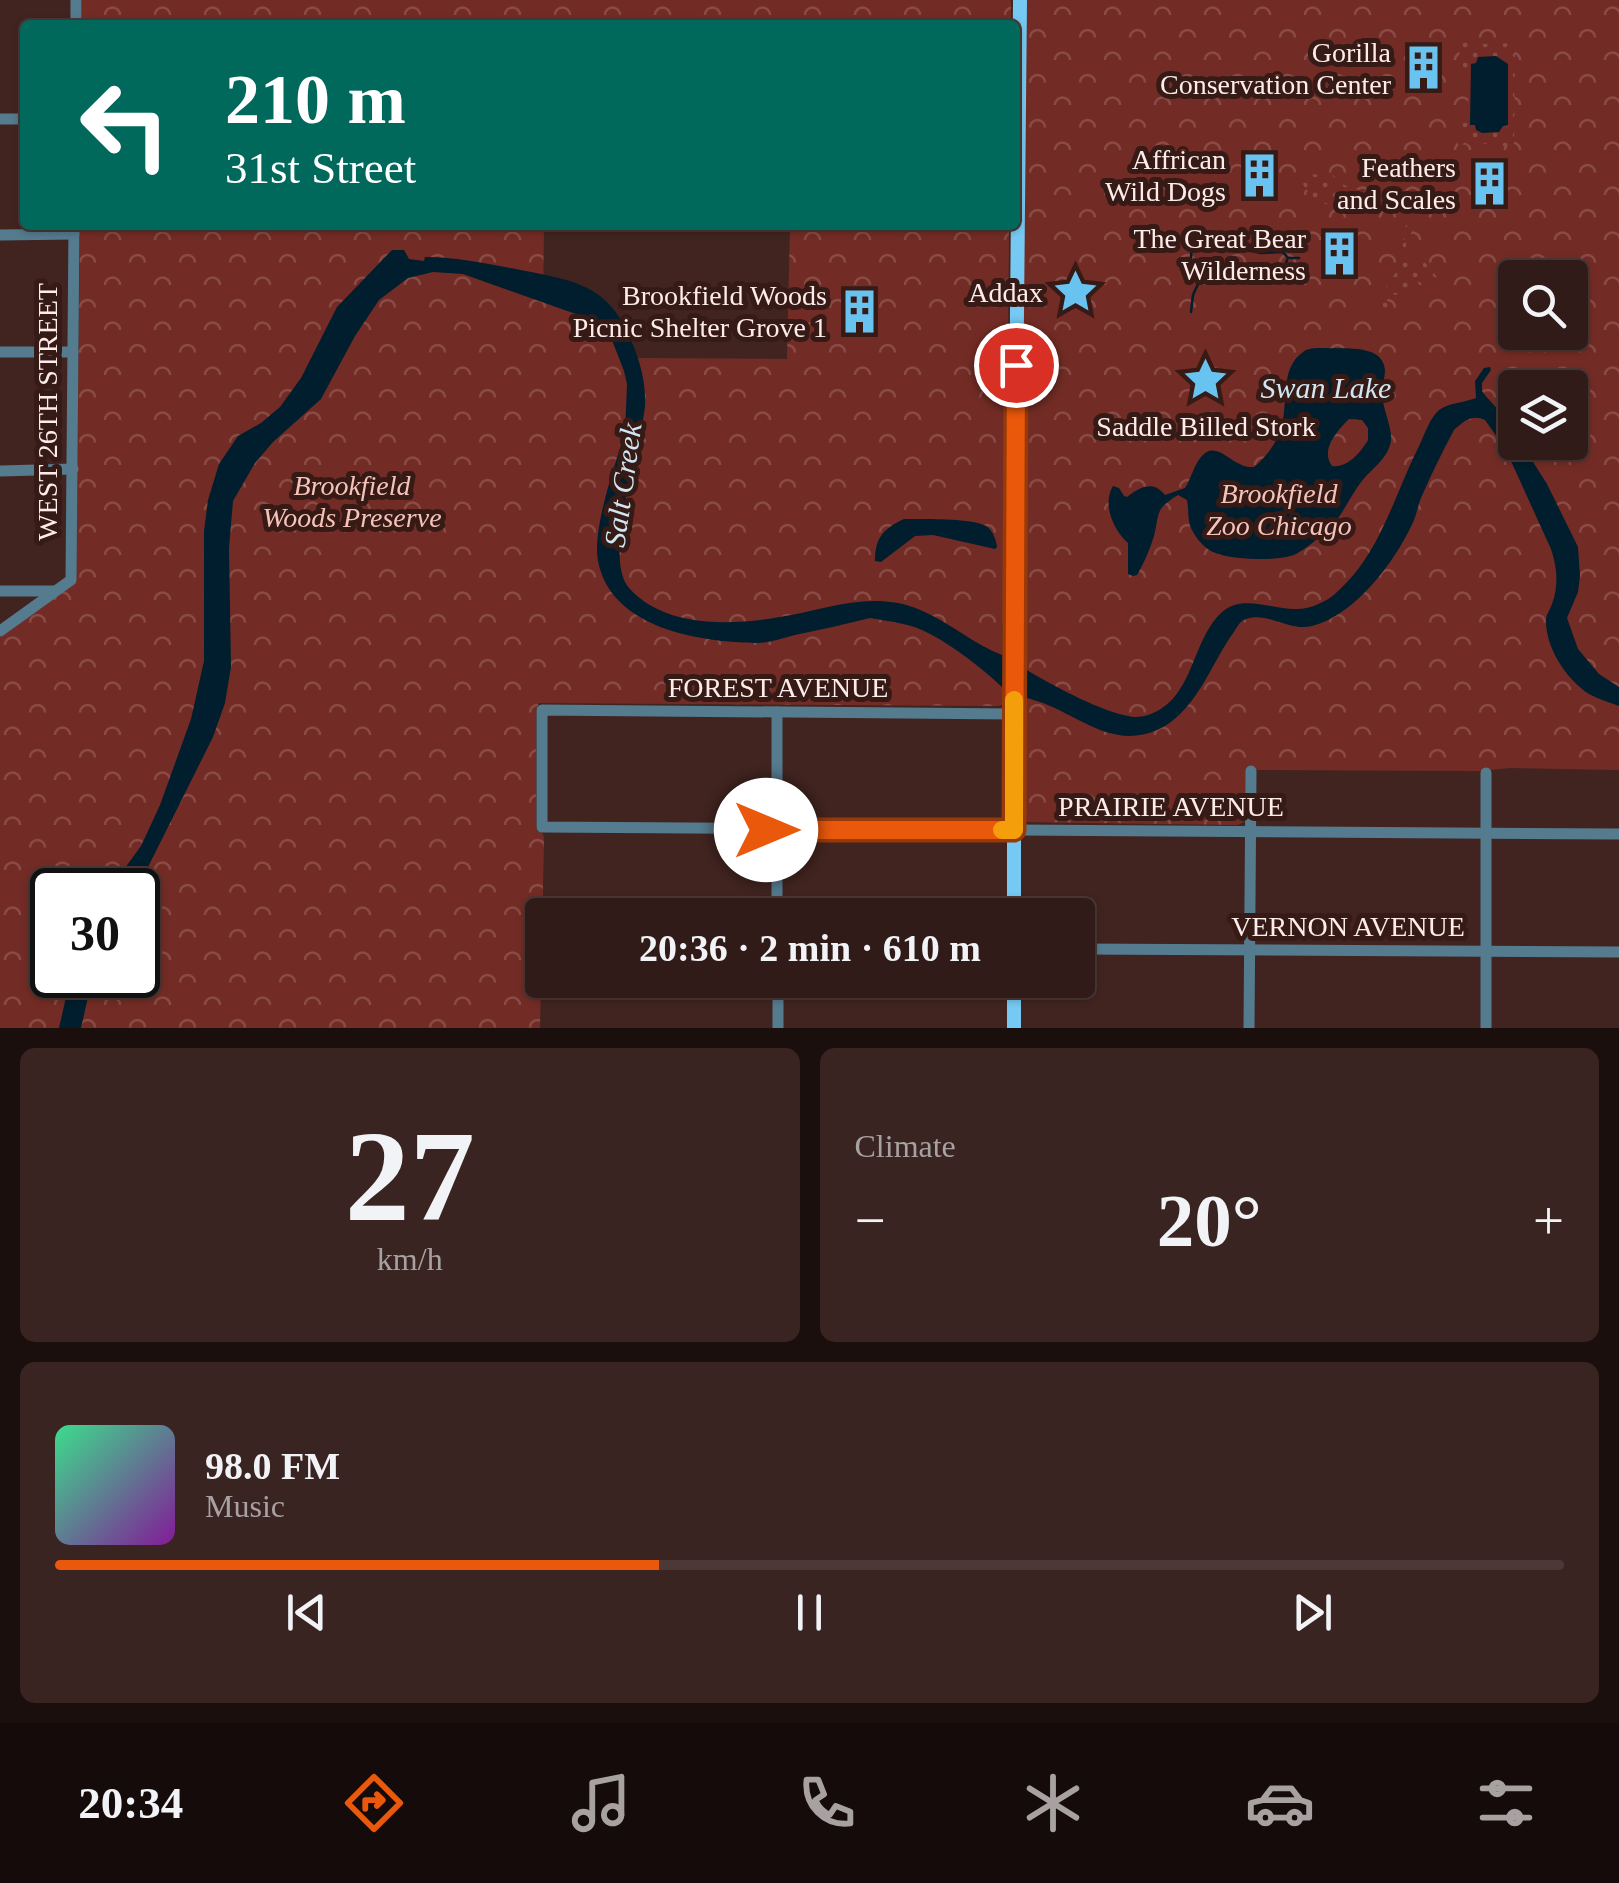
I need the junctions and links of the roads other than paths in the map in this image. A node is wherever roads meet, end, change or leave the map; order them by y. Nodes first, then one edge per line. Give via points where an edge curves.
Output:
1 (74, 230) edge
2 (1016, 230) edge
3 (0, 234) edge
4 (0, 352) edge
5 (72, 352) junction
6 (72, 470) junction
7 (0, 471) edge
8 (0, 592) edge
9 (55, 592) junction
10 (0, 631) edge
11 (1014, 707) junction
12 (778, 712) junction
13 (1251, 772) dead end
14 (1486, 773) dead end
15 (542, 827) joint
16 (778, 830) junction
17 (1014, 830) junction
18 (1250, 832) junction
19 (1486, 833) junction
20 (1619, 834) edge
21 (778, 898) edge
22 (1014, 898) edge
23 (1095, 949) edge
24 (1250, 950) junction
25 (1486, 951) junction
26 (1619, 952) edge
27 (778, 998) edge
28 (1014, 998) edge
29 (778, 1028) edge
30 (1014, 1028) edge
31 (1250, 1028) edge
32 (1486, 1028) edge

1 - 3 street
1 - 5 street, WEST 26TH STREET
2 - 11 main road
4 - 5 street
5 - 6 street, WEST 26TH STREET
6 - 7 street
6 - 9 street, WEST 26TH STREET via 71,580
8 - 9 street
9 - 10 street
11 - 12 street, FOREST AVENUE
11 - 17 main road
12 - 15 street, FOREST AVENUE via 542,710
12 - 16 street
13 - 18 street
14 - 19 street
15 - 16 street, PRAIRIE AVENUE
16 - 17 street, PRAIRIE AVENUE
16 - 21 street
17 - 18 street, PRAIRIE AVENUE
17 - 22 main road
18 - 19 street, PRAIRIE AVENUE
18 - 24 street
19 - 20 street, PRAIRIE AVENUE
19 - 25 street
23 - 24 street, VERNON AVENUE
24 - 25 street, VERNON AVENUE
24 - 31 street
25 - 26 street, VERNON AVENUE
25 - 32 street
27 - 29 street
28 - 30 main road

